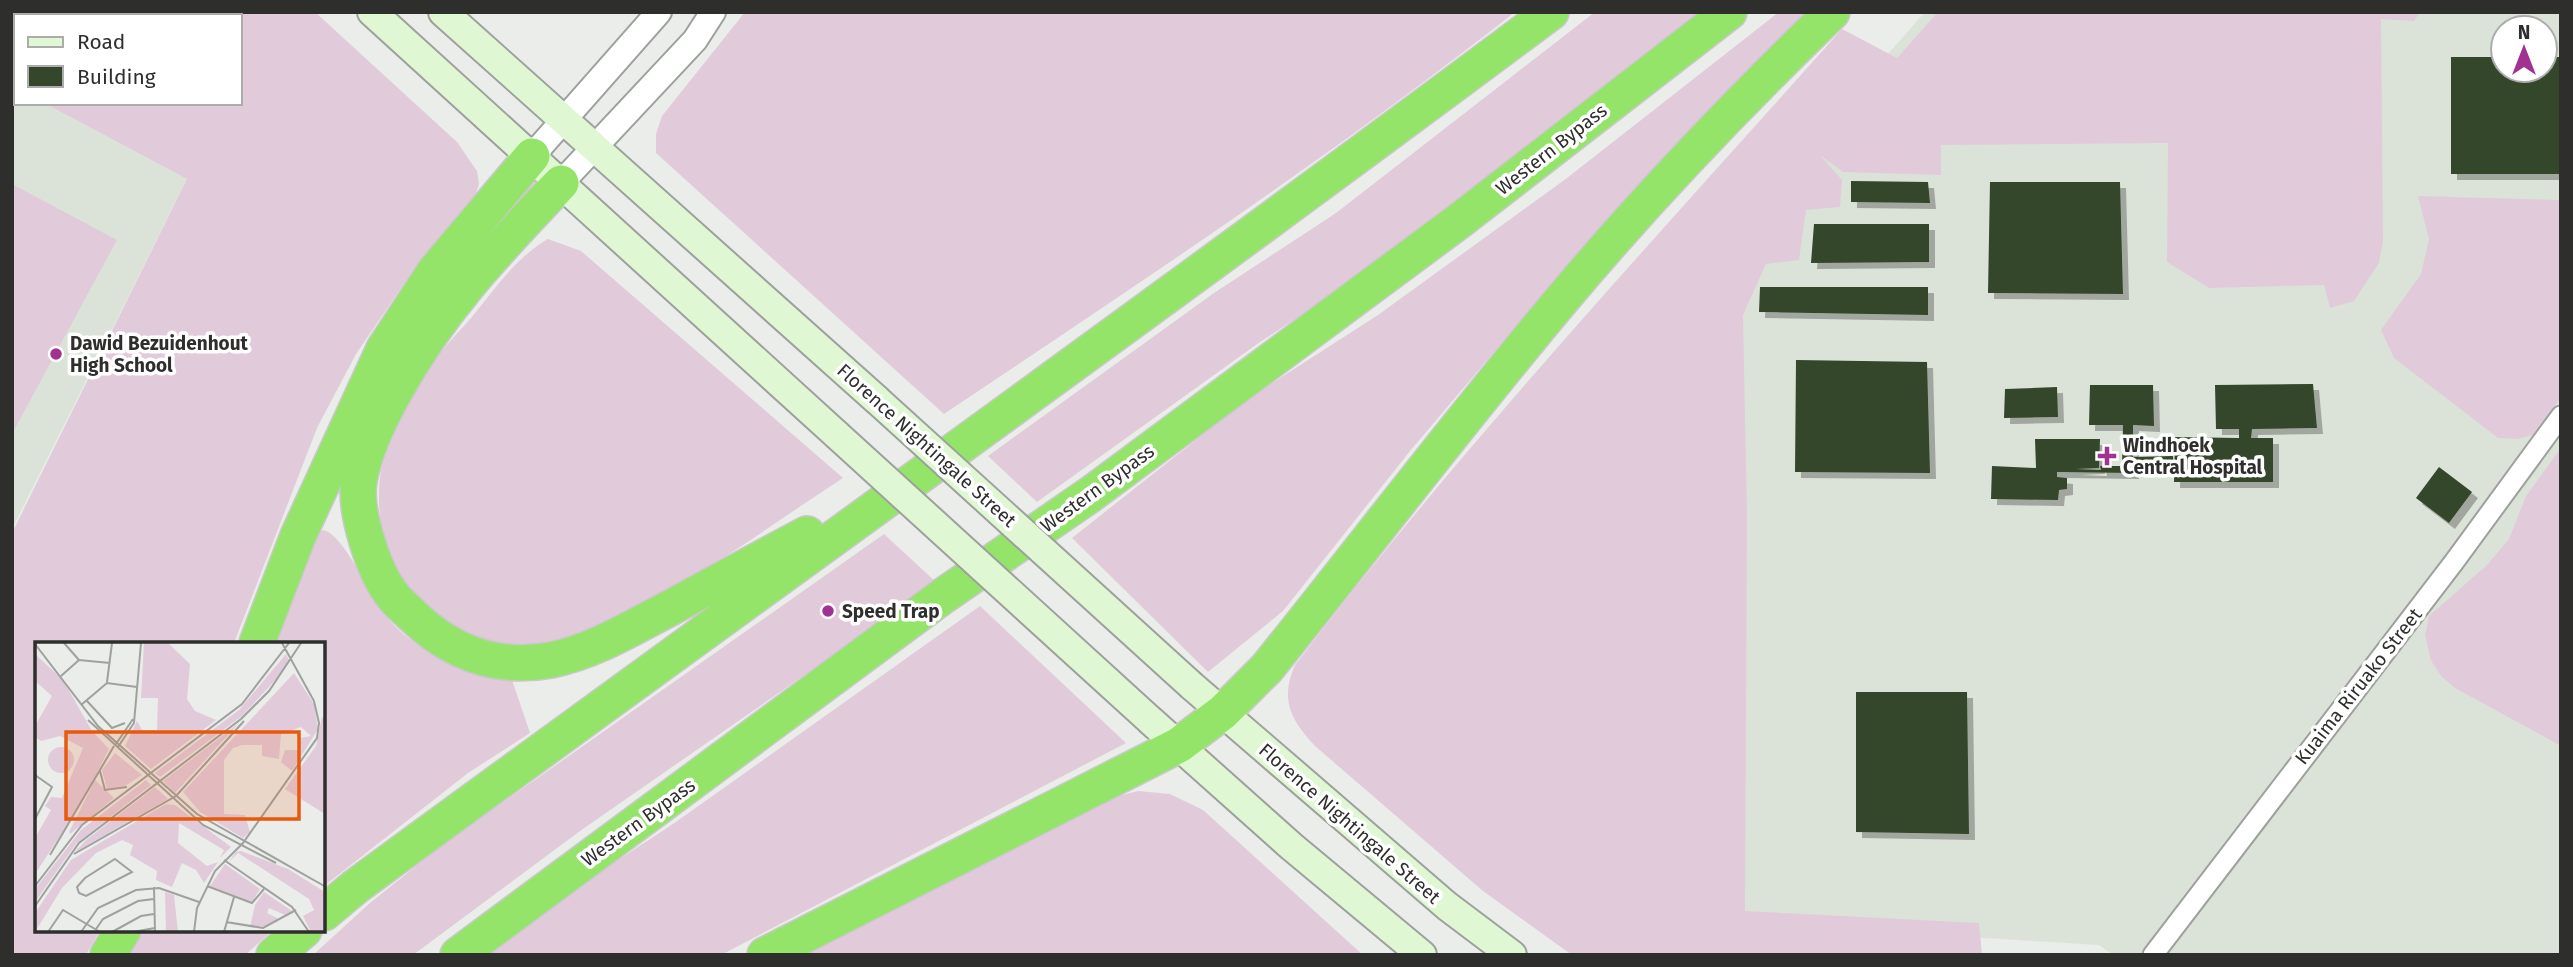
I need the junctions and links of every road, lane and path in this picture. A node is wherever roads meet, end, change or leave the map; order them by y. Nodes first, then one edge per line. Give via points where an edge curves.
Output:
1 (372, 12) edge
2 (443, 12) edge
3 (659, 12) edge
4 (713, 12) edge
5 (1552, 12) edge
6 (1729, 12) edge
7 (1832, 12) edge
8 (563, 117) junction
9 (597, 147) junction
10 (531, 156) junction
11 (561, 183) junction
12 (2561, 416) edge
13 (922, 471) junction
14 (257, 642) edge
15 (1223, 712) junction
16 (1180, 745) junction
17 (326, 911) edge
18 (123, 932) edge
19 (302, 932) edge
20 (108, 955) edge
21 (275, 955) edge
22 (458, 955) edge
23 (765, 955) edge
24 (1422, 955) edge
25 (1512, 955) edge
26 (2153, 955) edge

1 - 10 main road
2 - 8 main road, Florence Nightingale Street
3 - 8 street
4 - 9 street via 695,40
5 - 13 highway
6 - 22 highway, Western Bypass via 1091,494 943,596
7 - 15 highway via 1752,89 1572,287 1267,668
8 - 9 main road, Florence Nightingale Street
8 - 10 street
9 - 11 street
9 - 15 main road, Florence Nightingale Street, bridge
10 - 11 main road
10 - 14 highway via 435,271 384,349 303,524
11 - 13 highway via 486,261 418,348 378,421 358,483 363,529 380,573 392,595 439,638 499,663 551,660 604,643
11 - 16 main road, bridge
12 - 26 street, Kuaima Riruako Street
13 - 17 highway
15 - 16 highway
15 - 25 main road, Florence Nightingale Street via 1447,906
16 - 23 highway
16 - 24 main road via 1291,846
18 - 20 highway
19 - 21 highway

